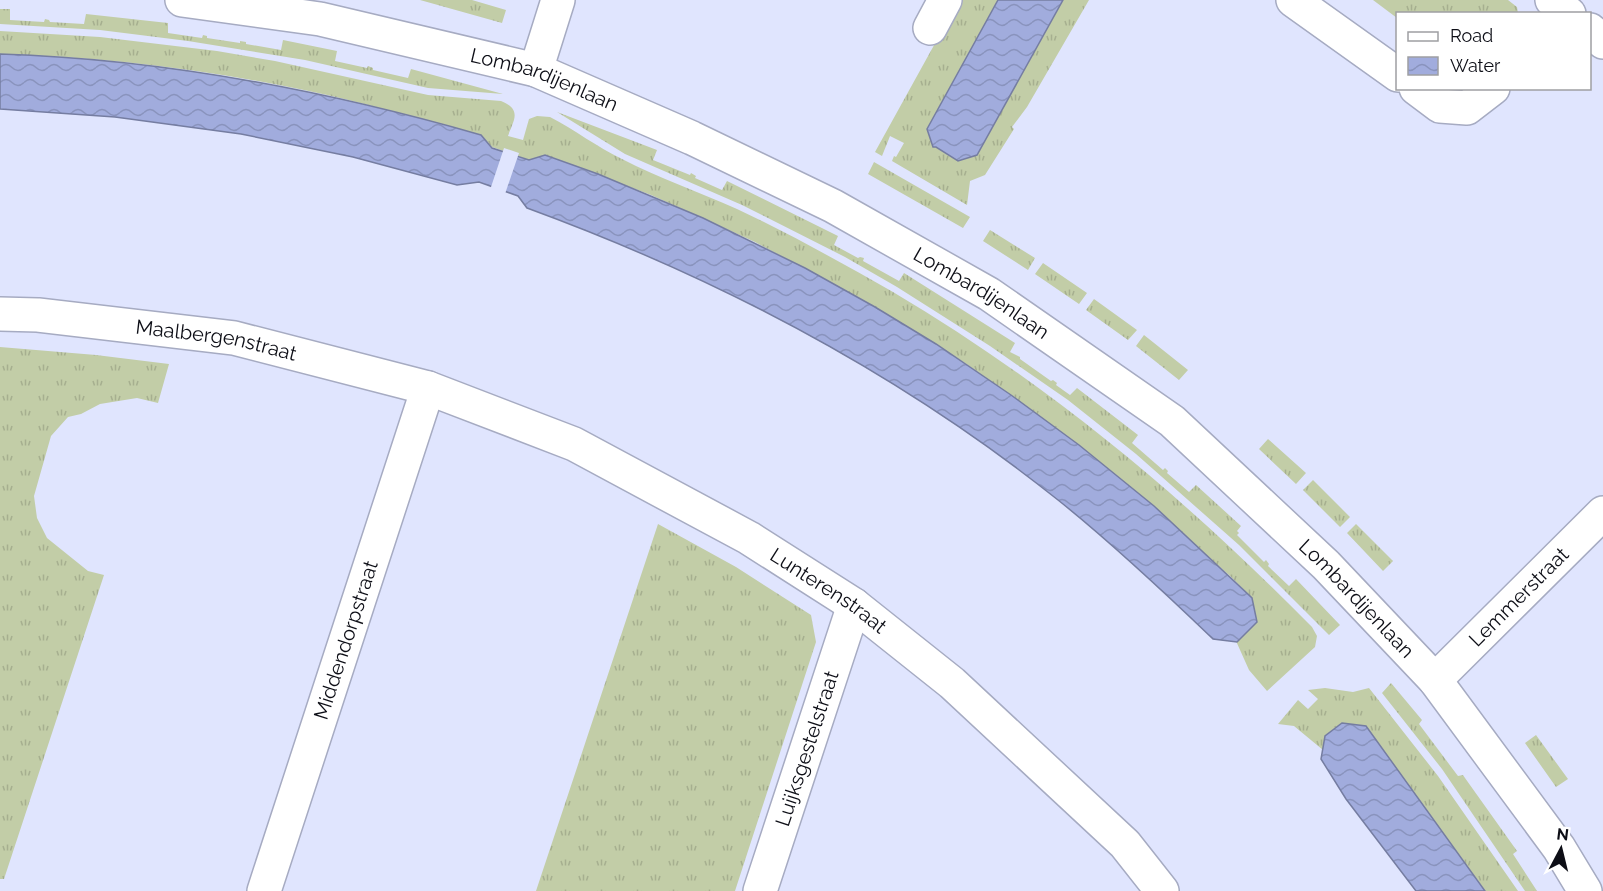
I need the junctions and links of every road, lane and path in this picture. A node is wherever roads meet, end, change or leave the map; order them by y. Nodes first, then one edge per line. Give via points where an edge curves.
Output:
1 (182, 0) edge
2 (558, 0) edge
3 (945, 0) edge
4 (1293, 0) edge
5 (930, 28) dead end
6 (1591, 31) edge
7 (1603, 42) edge
8 (536, 70) junction
9 (1396, 74) edge
10 (1419, 90) edge
11 (1490, 90) edge
12 (0, 314) edge
13 (428, 388) junction
14 (1603, 513) edge
15 (854, 605) junction
16 (1435, 680) junction
17 (264, 891) edge
18 (760, 891) edge
19 (1162, 891) edge
20 (1585, 891) edge

1 - 8 street, Lombardijenlaan via 320,19
2 - 8 street
3 - 5 street
4 - 9 street
6 - 7 street
8 - 16 street, Lombardijenlaan via 692,138 833,206 989,294 1172,422 1326,565
10 - 11 street via 1440,106 1467,108
12 - 13 street, Maalbergenstraat via 234,338
13 - 15 street, Lunterenstraat via 574,444 749,538
13 - 17 street, Middendorpstraat
14 - 16 street, Lemmerstraat
15 - 18 street, Luijksgestelstraat
15 - 19 street, Lunterenstraat via 952,683 1125,844
16 - 20 street, Lombardijenlaan via 1559,848

